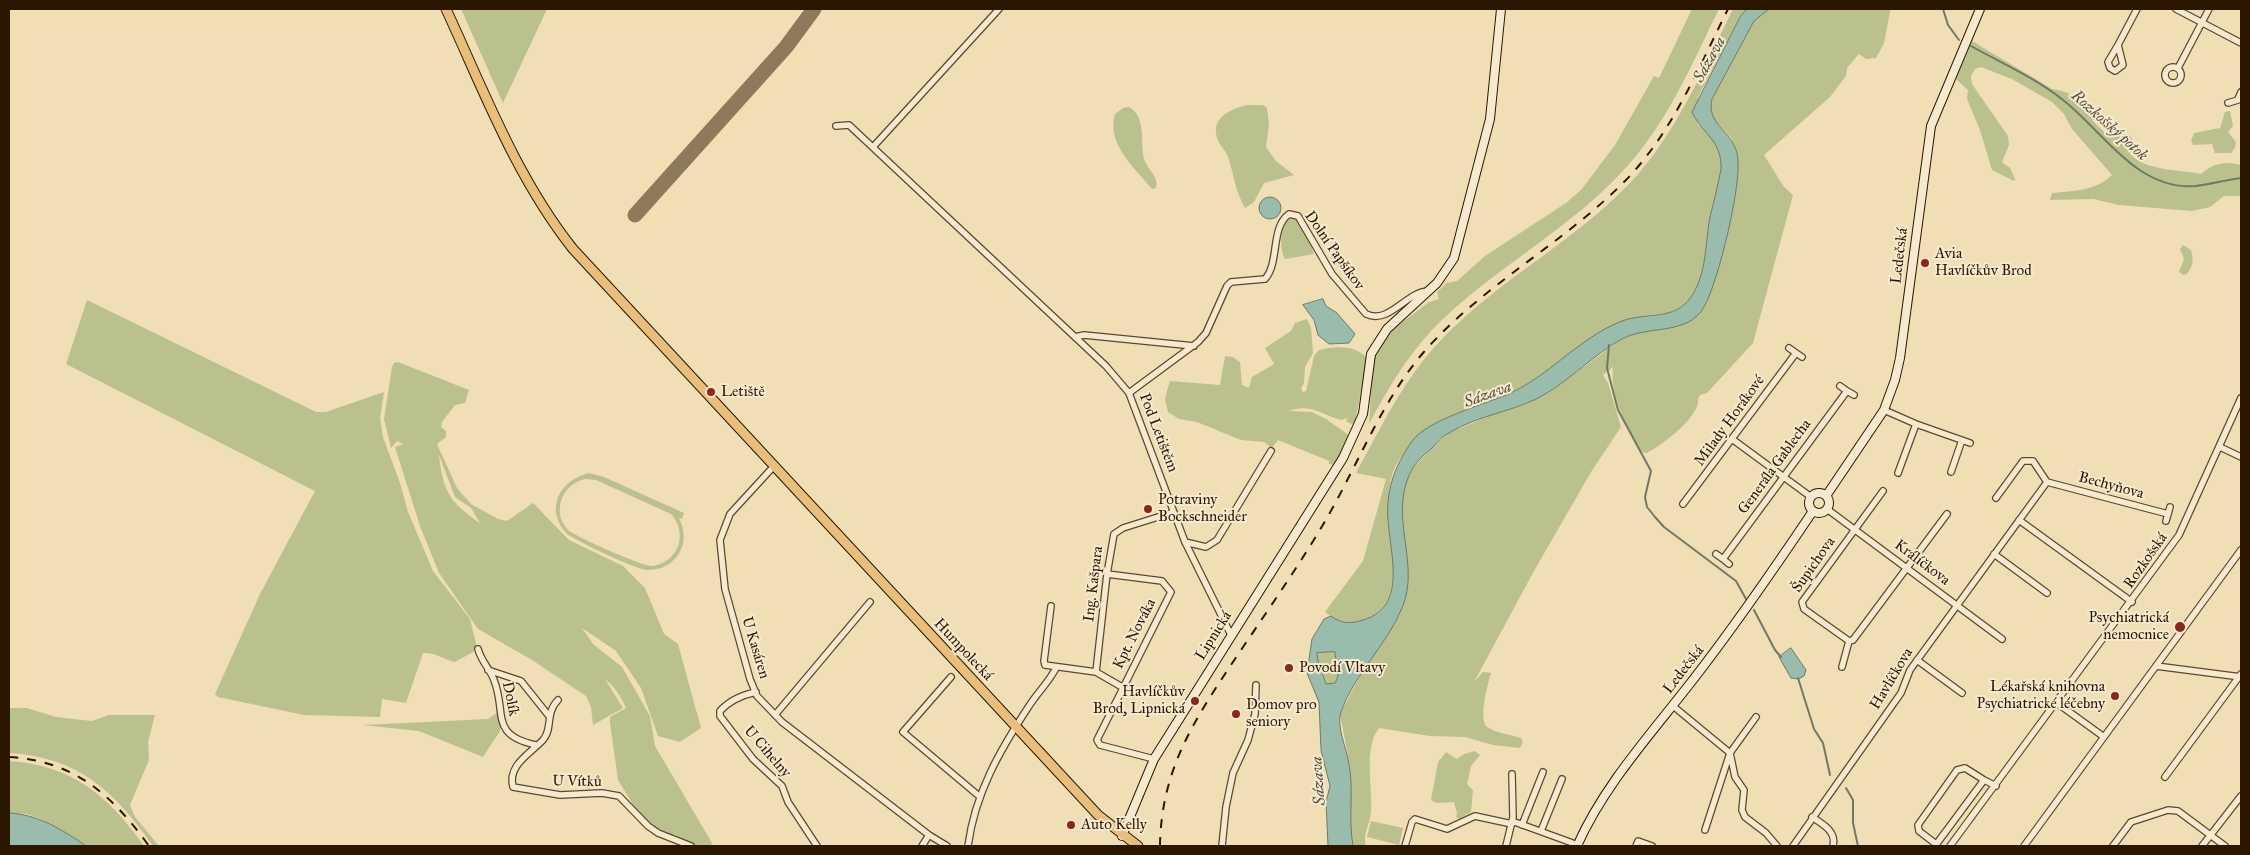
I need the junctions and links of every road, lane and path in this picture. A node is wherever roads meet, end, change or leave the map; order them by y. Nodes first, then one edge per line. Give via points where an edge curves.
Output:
1 (446, 9) edge
2 (999, 9) edge
3 (1501, 9) edge
4 (1980, 9) edge
5 (2137, 9) edge
6 (2176, 9) edge
7 (2209, 9) edge
8 (2202, 22) junction
9 (2241, 43) edge
10 (2118, 45) dead end
11 (2178, 68) dead end
12 (2241, 92) edge
13 (2240, 99) edge
14 (2228, 103) dead end
15 (836, 126) dead end
16 (873, 147) junction
17 (1428, 291) junction
18 (1075, 337) junction
19 (1194, 346) junction
20 (1789, 348) dead end
21 (1796, 353) junction
22 (1802, 357) dead end
23 (1840, 386) dead end
24 (1847, 391) junction
25 (1129, 393) junction
26 (1854, 396) dead end
27 (2241, 398) edge
28 (1884, 410) junction
29 (1916, 424) junction
30 (1732, 439) junction
31 (1962, 440) junction
32 (1970, 442) dead end
33 (2220, 447) junction
34 (1271, 451) dead end
35 (2241, 457) edge
36 (774, 466) junction
37 (1951, 472) dead end
38 (1898, 473) dead end
39 (1783, 477) junction
40 (2047, 482) junction
41 (1883, 491) dead end
42 (1826, 496) junction
43 (1811, 497) junction
44 (1996, 498) dead end
45 (1683, 504) dead end
46 (2170, 507) dead end
47 (1827, 509) junction
48 (1813, 511) junction
49 (1174, 512) junction
50 (1947, 514) dead end
51 (2168, 514) junction
52 (2019, 520) junction
53 (2166, 521) dead end
54 (1856, 529) junction
55 (1185, 542) junction
56 (2241, 550) edge
57 (1716, 554) dead end
58 (1994, 554) junction
59 (1723, 559) junction
60 (1729, 564) dead end
61 (1907, 568) junction
62 (1107, 574) junction
63 (2047, 593) dead end
64 (870, 602) dead end
65 (2132, 602) junction
66 (1957, 605) junction
67 (1051, 606) dead end
68 (1231, 635) junction
69 (2002, 639) dead end
70 (1849, 641) junction
71 (478, 649) dead end
72 (1917, 660) junction
73 (2156, 666) junction
74 (1842, 667) dead end
75 (1056, 668) junction
76 (488, 670) junction
77 (1096, 672) junction
78 (2241, 676) edge
79 (951, 677) dead end
80 (1256, 685) dead end
81 (1122, 686) junction
82 (756, 692) junction
83 (1962, 693) dead end
84 (558, 700) dead end
85 (2057, 703) junction
86 (1673, 706) junction
87 (775, 715) junction
88 (548, 716) junction
89 (1756, 717) dead end
90 (1016, 727) junction
91 (2104, 737) junction
92 (536, 745) junction
93 (1730, 753) junction
94 (1154, 759) junction
95 (1543, 772) dead end
96 (1512, 774) dead end
97 (2165, 777) dead end
98 (1562, 779) dead end
99 (1984, 780) junction
100 (1996, 786) junction
101 (979, 796) junction
102 (2241, 796) edge
103 (1812, 817) junction
104 (1512, 822) junction
105 (1522, 824) junction
106 (1705, 830) dead end
107 (1542, 831) junction
108 (2212, 834) junction
109 (929, 835) junction
110 (1122, 836) junction
111 (1567, 844) edge
112 (1637, 844) edge
113 (1935, 845) edge
114 (691, 846) edge
115 (816, 846) edge
116 (922, 846) edge
117 (947, 846) edge
118 (968, 846) edge
119 (1138, 846) edge
120 (1222, 846) edge
121 (1405, 846) edge
122 (1506, 846) edge
123 (1577, 846) edge
124 (1652, 846) edge
125 (1777, 846) edge
126 (1793, 846) edge
127 (1833, 846) edge
128 (1950, 846) edge
129 (2024, 846) edge
130 (2113, 846) edge
131 (2202, 846) edge
132 (2225, 846) edge

1 - 36 main road, Humpolecká via 518,166 553,223 589,267
2 - 16 street
3 - 17 main road, Lipnická via 1490,119 1454,258
4 - 28 main road, Ledečská via 1931,126 1900,358
5 - 10 street
6 - 8 street
7 - 8 street
8 - 9 street
8 - 11 street
12 - 13 street
13 - 14 street
15 - 16 street, Pod Letištěm via 849,125
16 - 18 street, Pod Letištěm
17 - 19 street, Dolní Papšíkov via 1420,292 1382,315 1366,314 1332,274 1298,216 1289,214 1282,222 1268,276 1261,280 1231,282 1206,332
17 - 68 main road, Lipnická via 1387,329 1371,354 1363,414 1344,458
18 - 19 street via 1084,335
18 - 25 street, Pod Letištěm
19 - 25 street, Dolní Papšíkov
20 - 21 street
21 - 22 street
21 - 30 street, Milady Horákové
23 - 24 street
24 - 26 street
24 - 39 street, Generála Gablecha
25 - 49 street, Pod Letištěm
27 - 33 street, Rozkošská
28 - 29 street
28 - 42 main road, Ledečská
29 - 31 street
29 - 38 street
30 - 39 street
30 - 45 street, Milady Horákové
31 - 32 street
31 - 37 street
33 - 35 street
33 - 65 street, Rozkošská via 2179,535
34 - 55 street via 1217,540 1206,547
36 - 82 street, U Kasáren via 730,514 720,540 725,589 736,635
36 - 90 main road, Humpolecká
39 - 43 street
39 - 59 street, Generála Gablecha
40 - 44 street via 2033,461 2027,459
40 - 51 street, Bechyňova
40 - 52 street
41 - 54 street, Šupichova
42 - 43 main road
42 - 47 main road
43 - 48 main road
46 - 51 street
47 - 48 main road
47 - 54 street, Králíčkova
48 - 86 main road, Ledečská via 1739,621
49 - 55 street, Pod Letištěm
49 - 62 street, Ing. Kašpara via 1123,528 1114,534
50 - 61 street
51 - 53 street
52 - 58 street
52 - 65 street
54 - 61 street, Králíčkova
54 - 70 street, Šupichova via 1802,602 1804,609
55 - 68 street, Pod Letištěm
56 - 73 street
57 - 59 street
58 - 63 street
58 - 66 street, Havlíčkova
59 - 60 street
61 - 66 street, Králíčkova
61 - 70 street via 1853,640
62 - 77 street, Ing. Kašpara
62 - 81 street, Kpt. Nováka via 1162,581 1171,592
64 - 87 street
65 - 85 street, Rozkošská
66 - 69 street, Králíčkova
66 - 72 street, Havlíčkova
67 - 75 street via 1044,663
68 - 94 main road, Lipnická
70 - 74 street
71 - 76 street, Dolík
72 - 83 street
72 - 103 street, Havlíčkova via 1907,674 1901,694
73 - 78 street
73 - 91 street
75 - 77 street
75 - 90 street
76 - 88 street, Dolík via 521,681
76 - 92 street, Dolík via 498,693 501,723 506,732
77 - 81 street
78 - 97 street
79 - 101 street via 903,732
80 - 120 street via 1255,714 1248,740 1233,773
81 - 94 street, Kpt. Nováka via 1097,740 1100,746
82 - 87 street, U Kasáren
82 - 115 street, U Cihelny via 740,696 726,705 720,716 753,759 782,786 788,802
84 - 88 street
85 - 91 street
85 - 100 street, Rozkošská
86 - 93 street
86 - 123 main road, Ledečská via 1598,805
87 - 109 street, U Kasáren
88 - 92 street via 546,734
89 - 93 street
90 - 101 street
90 - 110 main road, Humpolecká via 1098,815
91 - 129 street
92 - 114 street, U Vítků via 516,766 511,779 514,787 545,794 602,793 619,796 658,833
93 - 106 street
93 - 125 street via 1736,777 1744,790 1742,810 1745,817
94 - 110 main road, Lipnická
95 - 105 street
96 - 104 street
98 - 107 street
99 - 100 street
99 - 113 street
99 - 113 street via 1965,768 1957,770 1918,825 1919,831
100 - 128 street, Rozkošská
101 - 118 street
102 - 108 street
103 - 126 street, Havlíčkova
103 - 127 street via 1830,830
104 - 105 street, Ledečská
104 - 121 street, Ledečská via 1474,816 1448,829 1415,819
104 - 122 street
105 - 107 street, Ledečská
107 - 111 street, Ledečská
108 - 130 street via 2178,811 2168,810 2131,822
108 - 131 street
108 - 132 street
109 - 116 street
109 - 117 street, U Kasáren
110 - 119 main road, Humpolecká
111 - 123 street, Ledečská
112 - 124 street

